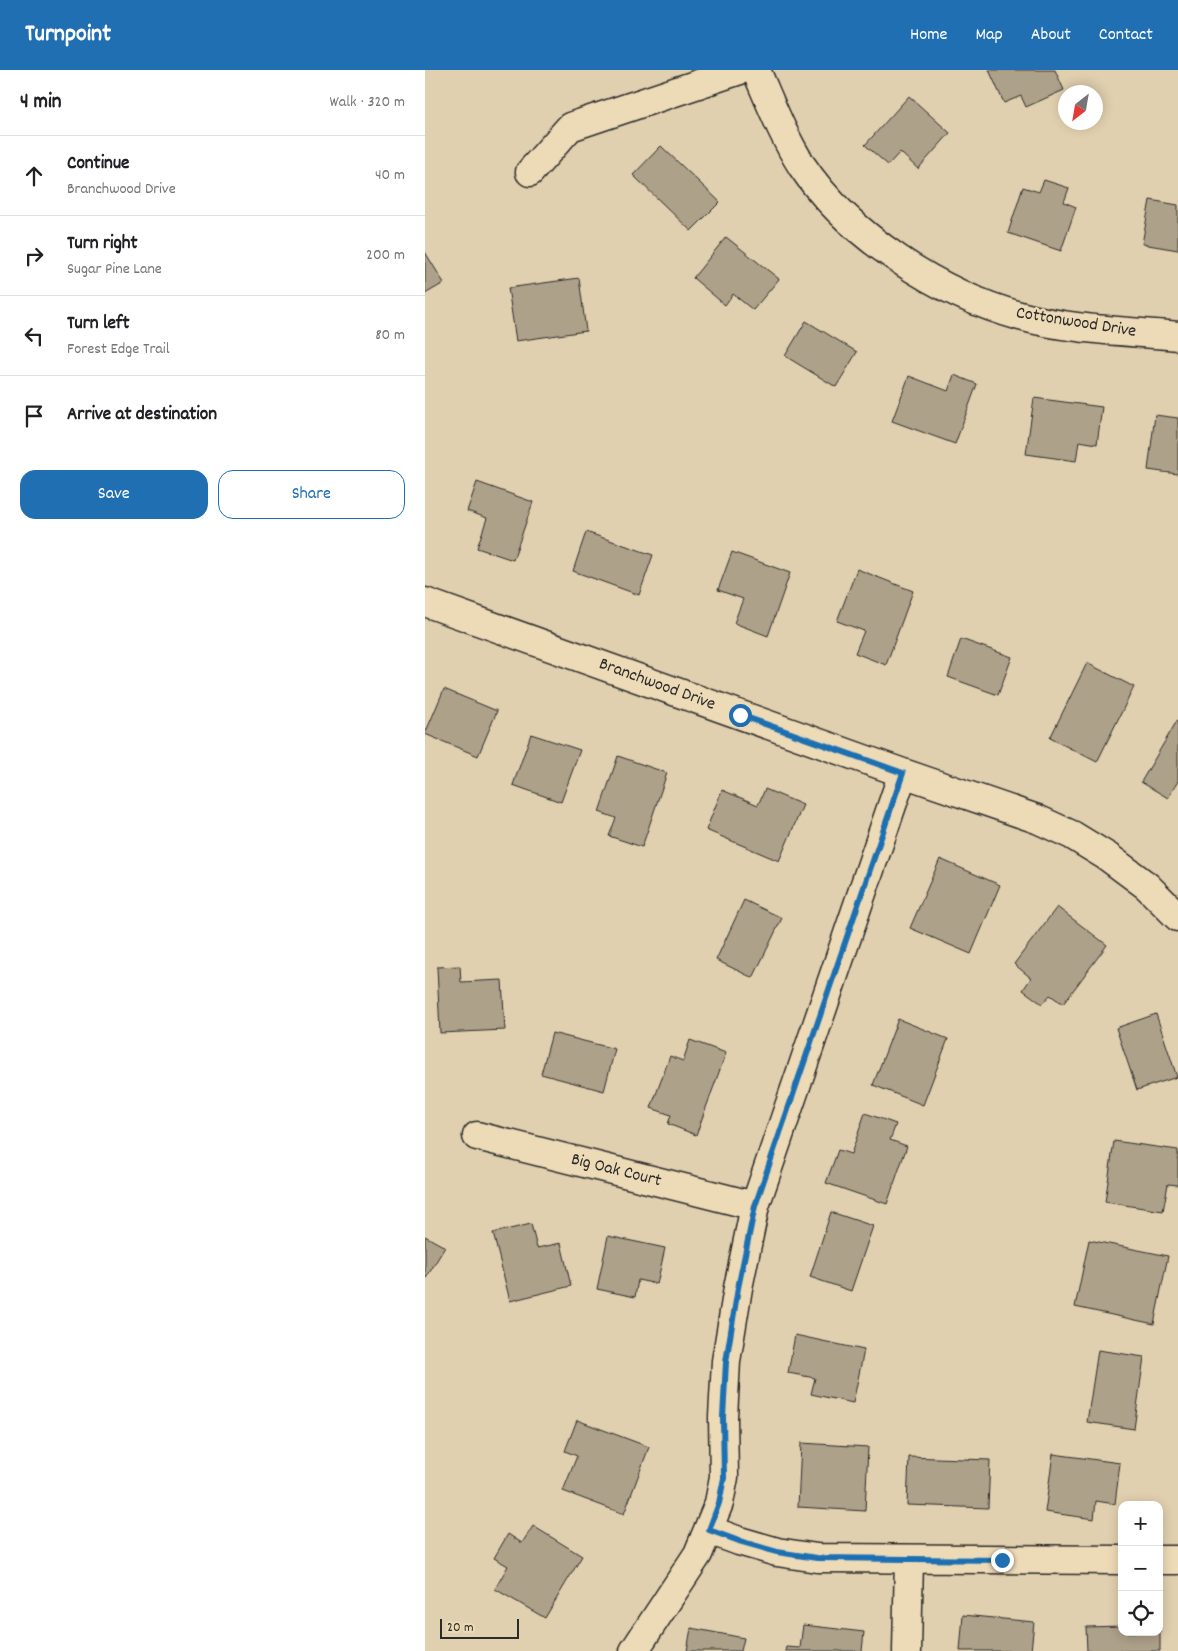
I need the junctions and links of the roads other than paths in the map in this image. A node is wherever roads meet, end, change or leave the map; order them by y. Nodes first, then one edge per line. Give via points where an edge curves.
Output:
1 (740, 70) edge
2 (756, 70) edge
3 (530, 172) dead end
4 (1178, 336) edge
5 (425, 602) edge
6 (903, 773) junction
7 (1178, 917) edge
8 (477, 1136) dead end
9 (755, 1206) junction
10 (709, 1530) junction
11 (909, 1559) junction
12 (1118, 1560) edge
13 (1163, 1560) edge
14 (1178, 1560) edge
15 (634, 1651) edge
16 (907, 1651) edge

1 - 3 street via 570,127
2 - 4 street, Cottonwood Drive via 786,138 827,198 866,236 919,272 976,302 1021,317 1106,330
5 - 6 street, Branchwood Drive
6 - 7 street, Branchwood Drive via 1037,819 1072,835 1109,857 1147,886
6 - 9 street
8 - 9 street, Big Oak Court
9 - 10 street via 726,1362 724,1478
10 - 11 street via 777,1552 817,1558
10 - 15 street via 698,1554
11 - 12 street
11 - 16 street
13 - 14 street

